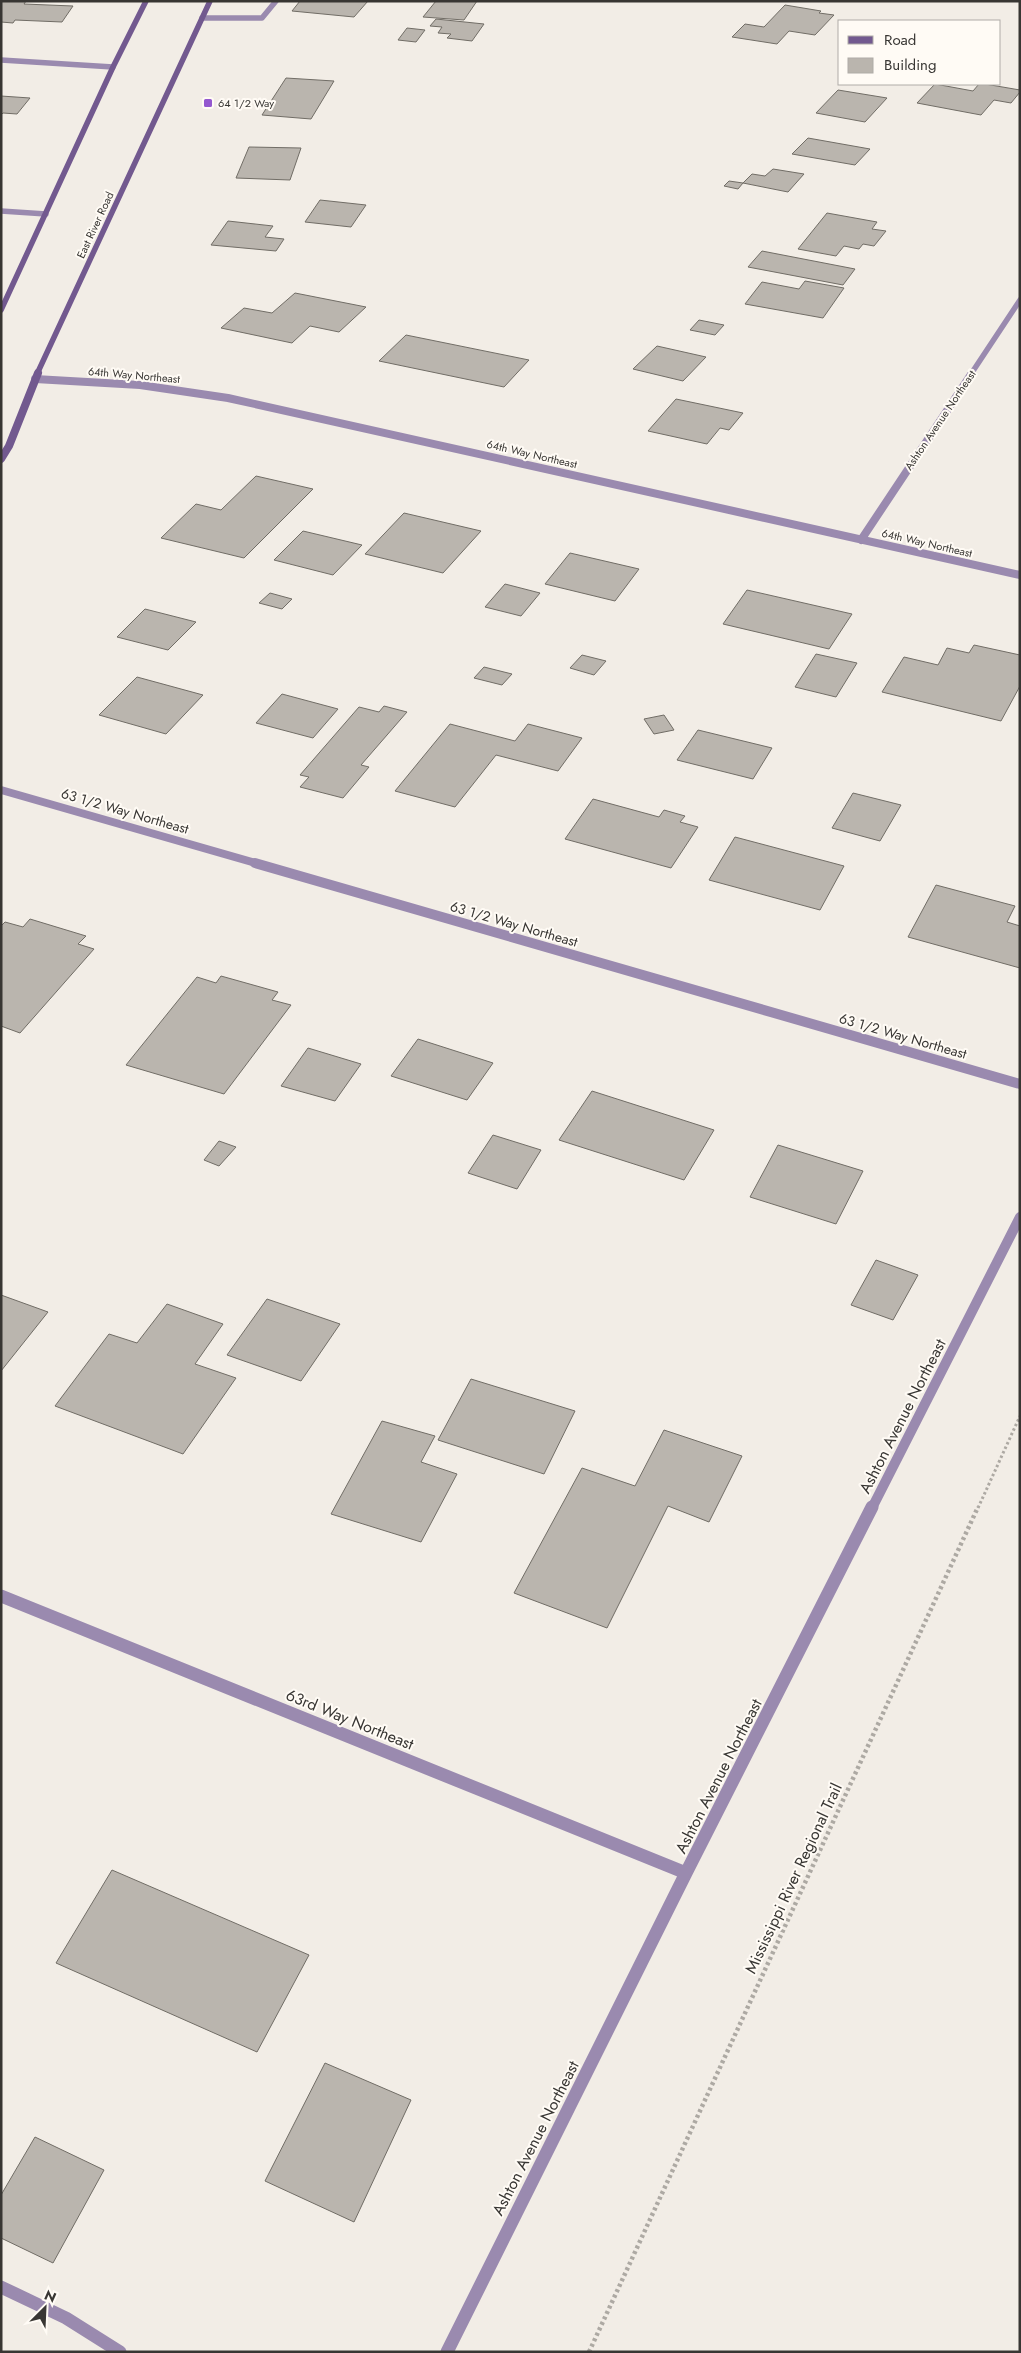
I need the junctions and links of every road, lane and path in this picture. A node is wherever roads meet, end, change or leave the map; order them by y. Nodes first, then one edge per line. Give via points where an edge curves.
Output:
1 (146, 1) edge
2 (210, 1) edge
3 (276, 1) edge
4 (202, 18) junction
5 (1, 60) edge
6 (113, 67) junction
7 (1, 211) edge
8 (46, 214) junction
9 (1020, 300) edge
10 (1, 310) edge
11 (35, 379) junction
12 (1, 459) edge
13 (861, 540) junction
14 (1020, 575) edge
15 (1, 790) edge
16 (1020, 1084) edge
17 (1020, 1217) edge
18 (1020, 1416) edge
19 (1, 1596) edge
20 (686, 1873) junction
21 (1, 2287) edge
22 (120, 2352) edge
23 (447, 2352) edge
24 (589, 2352) edge

1 - 6 main road
2 - 4 main road, East River Road
3 - 4 street via 262,18
4 - 11 main road, East River Road
5 - 6 street
6 - 8 main road
7 - 8 street
8 - 10 main road
9 - 13 street, Ashton Avenue Northeast
11 - 12 main road, East River Road
11 - 13 street, 64th Way Northeast via 140,385 228,398
13 - 14 street, 64th Way Northeast
15 - 16 street, 63 1/2 Way Northeast
17 - 20 street, Ashton Avenue Northeast
18 - 24 path, Mississippi River Regional Trail
19 - 20 street, 63rd Way Northeast
20 - 23 street, Ashton Avenue Northeast
21 - 22 street via 66,2318

